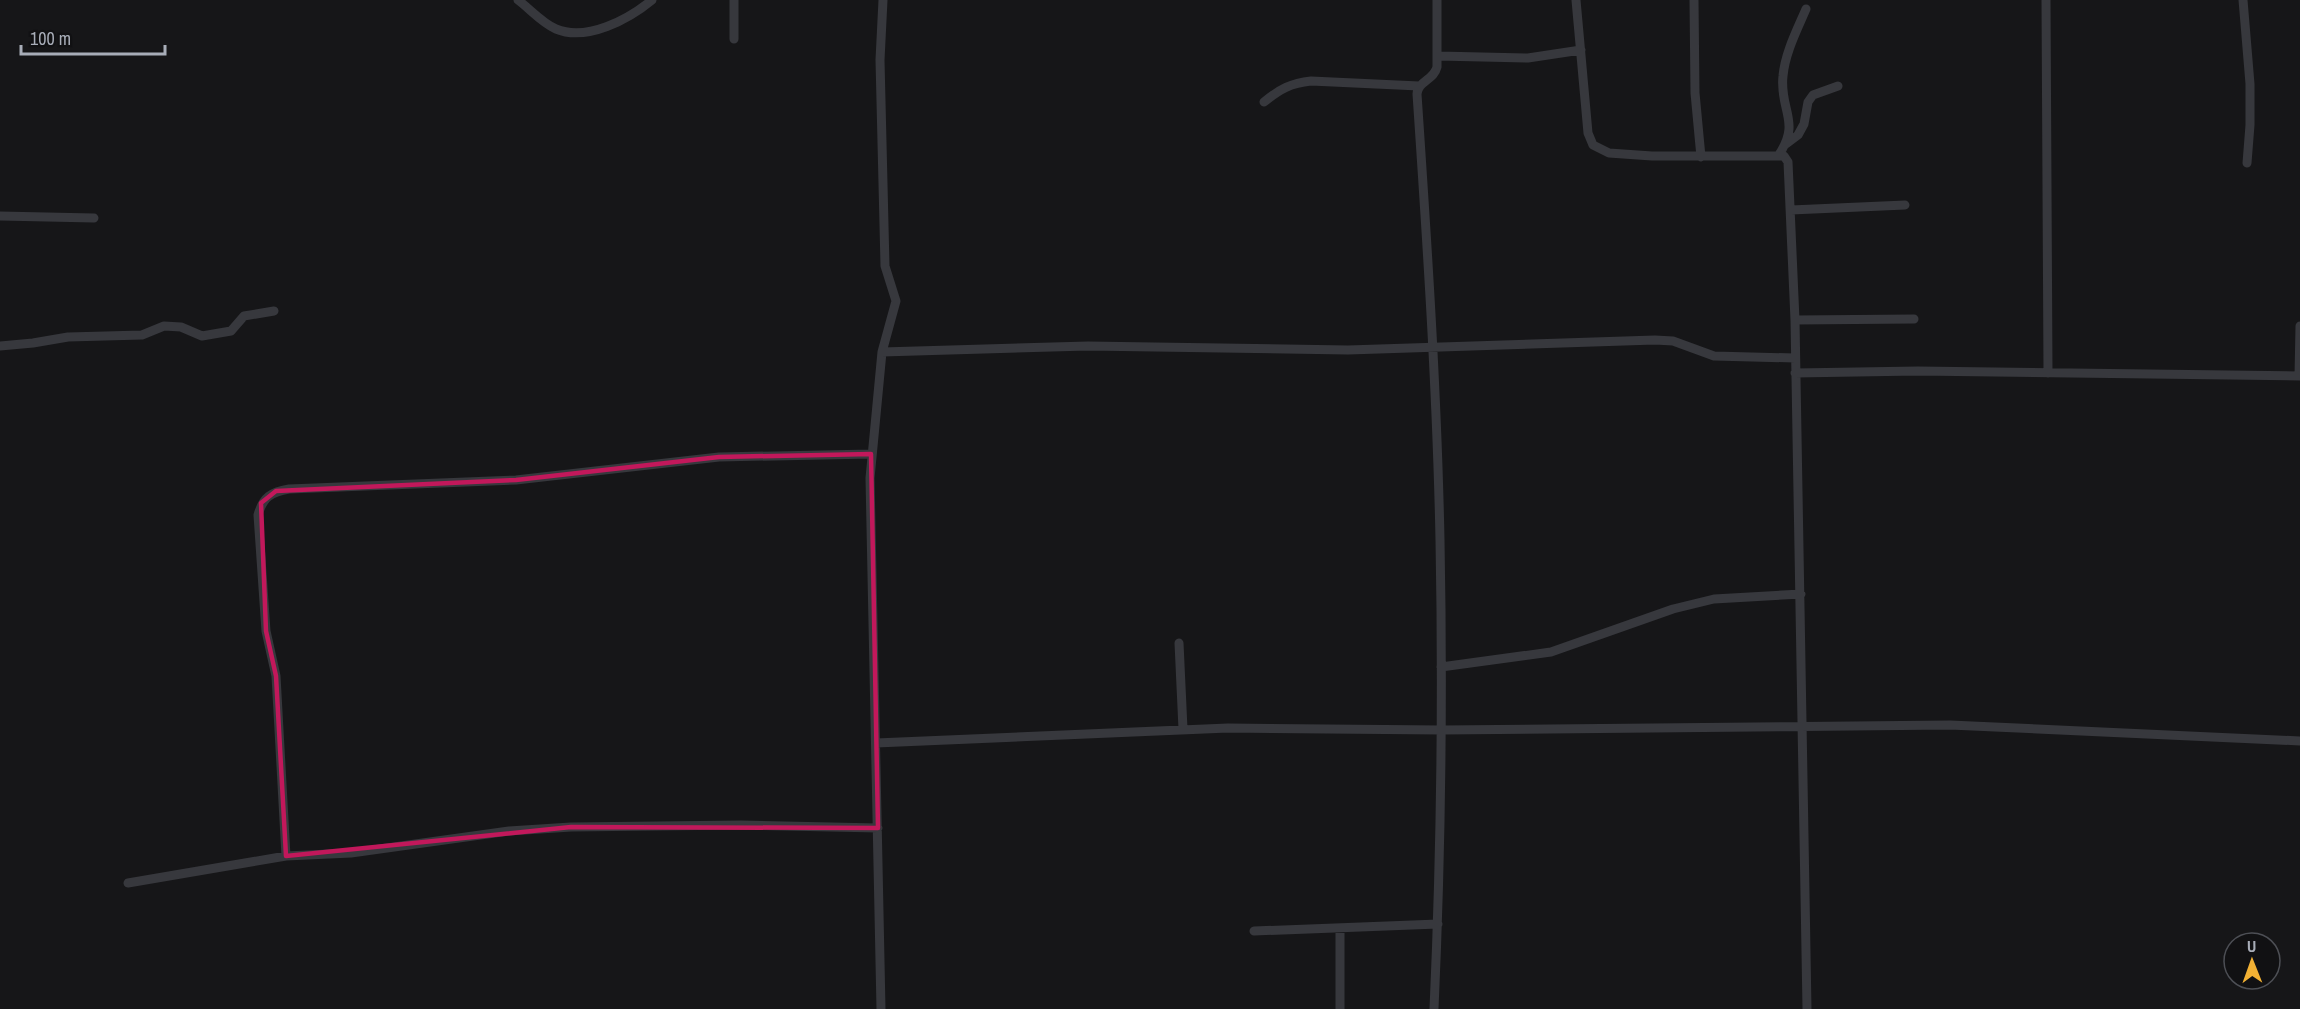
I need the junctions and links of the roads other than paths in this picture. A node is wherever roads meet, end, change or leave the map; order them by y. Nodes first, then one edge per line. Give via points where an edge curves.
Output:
1 (518, 0) edge
2 (652, 0) edge
3 (734, 0) edge
4 (882, 0) edge
5 (1437, 0) edge
6 (1576, 0) edge
7 (1694, 0) edge
8 (2046, 0) edge
9 (2243, 0) edge
10 (1806, 9) dead end
11 (734, 39) dead end
12 (1581, 50) junction
13 (1438, 56) junction
14 (1419, 86) junction
15 (1838, 86) dead end
16 (1264, 102) dead end
17 (1786, 144) junction
18 (1778, 156) junction
19 (1701, 157) junction
20 (2247, 163) dead end
21 (1905, 205) dead end
22 (1791, 210) junction
23 (0, 216) edge
24 (94, 218) dead end
25 (274, 311) dead end
26 (1914, 319) dead end
27 (1795, 320) junction
28 (2300, 326) edge
29 (0, 346) edge
30 (1433, 347) junction
31 (882, 352) junction
32 (1795, 358) junction
33 (1795, 373) junction
34 (2048, 373) junction
35 (2300, 376) edge
36 (871, 454) junction
37 (1801, 594) junction
38 (1179, 643) dead end
39 (1441, 667) junction
40 (1804, 727) junction
41 (1183, 729) junction
42 (1442, 730) junction
43 (2300, 741) edge
44 (876, 742) junction
45 (878, 828) junction
46 (286, 856) junction
47 (128, 883) dead end
48 (1438, 924) junction
49 (1340, 928) junction
50 (1254, 931) dead end
51 (881, 1009) edge
52 (1340, 1009) edge
53 (1434, 1009) edge
54 (1808, 1009) edge

1 - 2 street via 550,26 567,32 619,22
3 - 11 street
4 - 31 street via 885,266 896,301
5 - 13 street
6 - 12 street
7 - 19 street via 1695,93
8 - 34 street
9 - 20 street via 2250,84
10 - 17 street via 1783,75 1790,130
12 - 13 street via 1528,58
12 - 19 street via 1588,133 1593,145 1609,153
13 - 14 street via 1433,75
14 - 16 street via 1311,81 1281,88
14 - 30 street
15 - 17 street via 1813,95 1798,135
17 - 18 street
18 - 19 street
18 - 22 street via 1784,156 1788,162
21 - 22 street
22 - 27 street
23 - 24 street
25 - 29 street via 244,316 231,330 202,336 181,327 164,326 142,335 68,337
26 - 27 street
27 - 32 street
28 - 35 street
30 - 31 street via 1351,350 1088,346
30 - 32 street via 1664,340 1714,356
30 - 39 street
31 - 36 street
32 - 33 street
33 - 34 street
33 - 37 street
34 - 35 street
36 - 44 street
36 - 46 street via 719,457 549,477 289,489 268,496 258,515 266,631 276,676
37 - 39 street via 1714,599 1673,609 1551,652
37 - 40 street
38 - 41 street
39 - 42 street
40 - 42 street
40 - 43 street via 1991,726
40 - 54 street
41 - 42 street
41 - 44 street
42 - 48 street
44 - 45 street
45 - 46 street via 571,827 475,835 351,853
45 - 51 street
46 - 47 street
48 - 49 street
48 - 53 street
49 - 50 street
49 - 52 street

